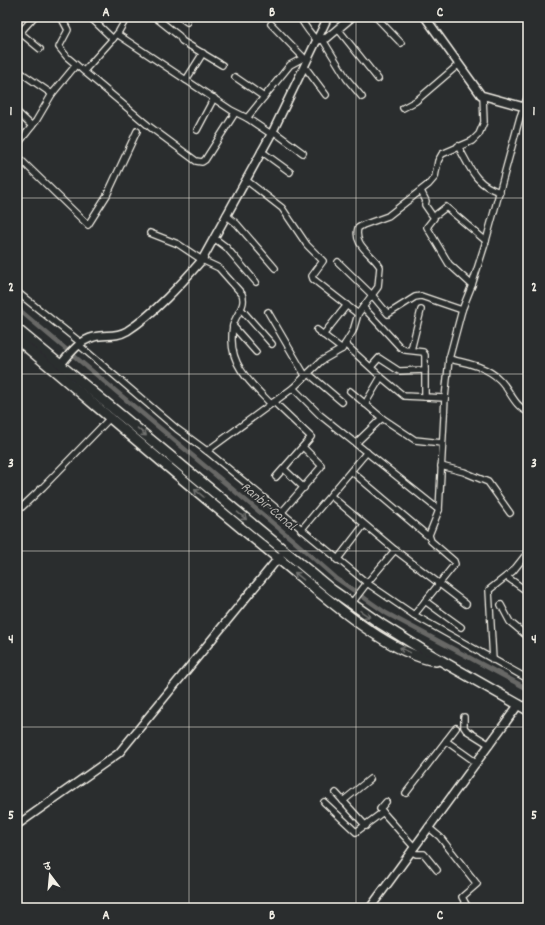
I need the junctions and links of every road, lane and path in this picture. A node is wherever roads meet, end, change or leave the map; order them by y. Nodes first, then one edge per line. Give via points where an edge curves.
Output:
1 (34, 17) edge
2 (61, 17) edge
3 (90, 17) edge
4 (127, 17) edge
5 (155, 17) edge
6 (180, 17) edge
7 (299, 17) edge
8 (328, 17) edge
9 (352, 17) edge
10 (376, 17) edge
11 (425, 17) edge
12 (187, 22) dead end
13 (271, 24) dead end
14 (338, 29) junction
15 (18, 33) edge
16 (115, 36) junction
17 (320, 40) junction
18 (401, 43) dead end
19 (40, 49) dead end
20 (203, 53) junction
21 (305, 62) junction
22 (458, 64) junction
23 (76, 65) junction
24 (222, 65) dead end
25 (17, 70) edge
26 (84, 71) junction
27 (235, 78) dead end
28 (378, 79) dead end
29 (186, 80) junction
30 (52, 94) junction
31 (326, 95) dead end
32 (483, 96) junction
33 (528, 96) edge
34 (264, 97) junction
35 (362, 97) dead end
36 (214, 98) junction
37 (403, 108) dead end
38 (526, 108) edge
39 (17, 112) edge
40 (235, 113) junction
41 (247, 118) junction
42 (32, 126) junction
43 (197, 130) dead end
44 (137, 131) dead end
45 (272, 132) junction
46 (17, 145) edge
47 (458, 146) junction
48 (261, 151) junction
49 (303, 152) dead end
50 (17, 156) edge
51 (290, 172) dead end
52 (246, 180) junction
53 (421, 191) junction
54 (500, 192) junction
55 (437, 214) dead end
56 (226, 215) junction
57 (150, 233) dead end
58 (214, 238) junction
59 (486, 240) junction
60 (202, 260) junction
61 (338, 262) dead end
62 (275, 268) dead end
63 (256, 282) dead end
64 (472, 285) junction
65 (17, 292) edge
66 (372, 295) junction
67 (348, 305) junction
68 (363, 307) junction
69 (241, 310) junction
70 (421, 310) dead end
71 (462, 310) junction
72 (268, 312) dead end
73 (358, 314) junction
74 (233, 326) junction
75 (17, 329) edge
76 (317, 330) dead end
77 (323, 335) junction
78 (17, 339) edge
79 (80, 344) junction
80 (272, 344) dead end
81 (343, 347) junction
82 (410, 350) junction
83 (256, 352) dead end
84 (449, 359) junction
85 (371, 367) junction
86 (58, 369) junction
87 (425, 370) junction
88 (308, 375) junction
89 (381, 377) junction
90 (293, 388) junction
91 (350, 391) dead end
92 (425, 397) junction
93 (444, 398) junction
94 (342, 402) dead end
95 (272, 403) junction
96 (365, 404) junction
97 (528, 412) edge
98 (111, 417) junction
99 (382, 418) junction
100 (442, 443) junction
101 (356, 444) junction
102 (303, 447) junction
103 (207, 451) junction
104 (366, 452) junction
105 (441, 466) junction
106 (284, 469) junction
107 (352, 471) junction
108 (276, 477) dead end
109 (304, 488) junction
110 (331, 496) junction
111 (17, 509) edge
112 (439, 510) junction
113 (281, 513) junction
114 (510, 513) dead end
115 (364, 525) junction
116 (301, 530) junction
117 (429, 537) junction
118 (395, 550) junction
119 (284, 551) junction
120 (528, 552) edge
121 (278, 559) junction
122 (337, 560) junction
123 (507, 577) junction
124 (367, 583) junction
125 (440, 585) junction
126 (528, 592) edge
127 (353, 601) junction
128 (425, 601) junction
129 (466, 604) dead end
130 (501, 605) dead end
131 (414, 615) junction
132 (461, 627) dead end
133 (528, 637) edge
134 (493, 660) junction
135 (444, 663) junction
136 (528, 679) edge
137 (525, 708) edge
138 (464, 717) dead end
139 (456, 728) dead end
140 (446, 741) junction
141 (490, 745) junction
142 (477, 763) junction
143 (370, 779) dead end
144 (336, 793) dead end
145 (406, 793) dead end
146 (343, 801) junction
147 (324, 802) dead end
148 (386, 802) dead end
149 (383, 812) junction
150 (17, 825) edge
151 (366, 826) junction
152 (431, 830) junction
153 (414, 852) junction
154 (437, 870) dead end
155 (370, 908) edge
156 (468, 908) edge

1 - 15 street
2 - 23 street via 68,30 59,47
3 - 16 street
4 - 16 street
5 - 20 street via 182,41
6 - 12 street
7 - 17 street via 313,37
8 - 17 street
9 - 14 street
10 - 18 street
11 - 22 street
13 - 21 street
14 - 17 street
14 - 28 street
15 - 19 street
16 - 26 street
16 - 29 street
17 - 21 street
17 - 35 street via 346,79
20 - 24 street
20 - 29 street
21 - 31 street
21 - 34 street via 290,65
21 - 45 street
22 - 32 street
22 - 37 street via 416,101
23 - 26 street
23 - 30 street
25 - 30 street
26 - 40 street via 150,127 199,162 205,160
27 - 34 street
29 - 36 street
30 - 42 street
32 - 38 street
32 - 47 street via 485,113 481,130 472,141
33 - 38 street
34 - 41 street
36 - 40 street
36 - 43 street
38 - 54 street via 520,117
39 - 42 street
40 - 41 street
41 - 45 street
42 - 46 street
44 - 50 street via 107,195 88,225
45 - 48 street
45 - 49 street
47 - 53 street via 442,154 432,181
47 - 54 street via 483,185
48 - 51 street
48 - 52 street
52 - 56 street
52 - 67 street via 282,208 307,245 323,261 312,276 313,280
53 - 64 street via 426,201 425,205 434,218 428,227 449,264
53 - 66 street via 388,216 358,228 359,241 380,267 378,287
54 - 59 street
55 - 59 street via 446,207
56 - 58 street
56 - 62 street
57 - 60 street via 178,244
58 - 60 street
58 - 63 street via 226,247
59 - 64 street
60 - 69 street via 219,268 242,294 244,299
60 - 79 street via 141,321 116,336 94,337
61 - 66 street
64 - 71 street
65 - 79 street
66 - 68 street
66 - 71 street via 388,314 421,296
67 - 73 street
67 - 77 street
68 - 73 street
68 - 82 street via 392,340 402,349
69 - 74 street
69 - 80 street
70 - 82 street
71 - 84 street
72 - 88 street
73 - 81 street via 353,331
74 - 83 street
74 - 95 street via 232,347 236,363
75 - 86 highway
76 - 77 street
77 - 81 street
78 - 86 highway
79 - 86 street
79 - 103 street via 177,429
81 - 85 street
81 - 88 street via 321,361
82 - 87 street via 424,353
84 - 93 street
84 - 97 street via 486,369 498,378 520,407
85 - 87 street via 379,358 398,371
85 - 89 street
86 - 98 highway
86 -> 119 highway
87 - 92 street
88 - 90 street
88 - 94 street
89 - 92 street via 402,395
89 - 96 street
90 - 95 street
90 - 101 street via 320,415
91 - 96 street
92 - 93 street
93 - 100 street
95 - 102 street via 310,435 311,438
95 - 103 street
96 - 99 street
98 - 111 street via 43,487
121 -> 98 highway
99 - 100 street via 415,440
99 - 101 street
100 - 105 street
101 - 104 street
102 - 106 street
102 - 109 street via 322,466
103 - 113 street
104 - 107 street
104 - 112 street
105 - 112 street
105 - 114 street via 463,471 492,484
106 - 108 street
106 - 109 street
107 - 110 street
107 - 117 street
109 - 113 street
110 - 115 street
110 - 116 street
112 - 117 street
113 - 116 street
115 - 118 street
115 - 122 street
116 - 122 street
117 - 125 street via 455,562
118 - 124 street
118 - 125 street
119 - 121 street
119 - 127 highway
120 - 123 street
135 -> 121 highway via 422,659 389,643 328,600
121 - 150 street via 119,753
122 - 124 street
123 - 126 street
123 - 134 street via 491,587 489,594
124 - 127 street
124 - 131 street
125 - 128 street
125 - 129 street
127 -> 135 highway
128 - 131 street
128 - 132 street
130 - 133 street via 510,622
131 - 134 street
134 - 136 street
135 - 137 highway
137 - 141 street
138 - 141 street via 465,728
139 - 140 street
140 - 142 street
140 - 145 street
141 - 142 street
142 - 152 street
143 - 146 street
144 - 146 street
146 - 151 street
147 - 151 street via 355,831
148 - 149 street via 380,808
149 - 151 street
149 - 153 street
152 - 153 street
152 - 156 street via 450,848 477,884 462,897
153 - 154 street via 424,854
153 - 155 street

